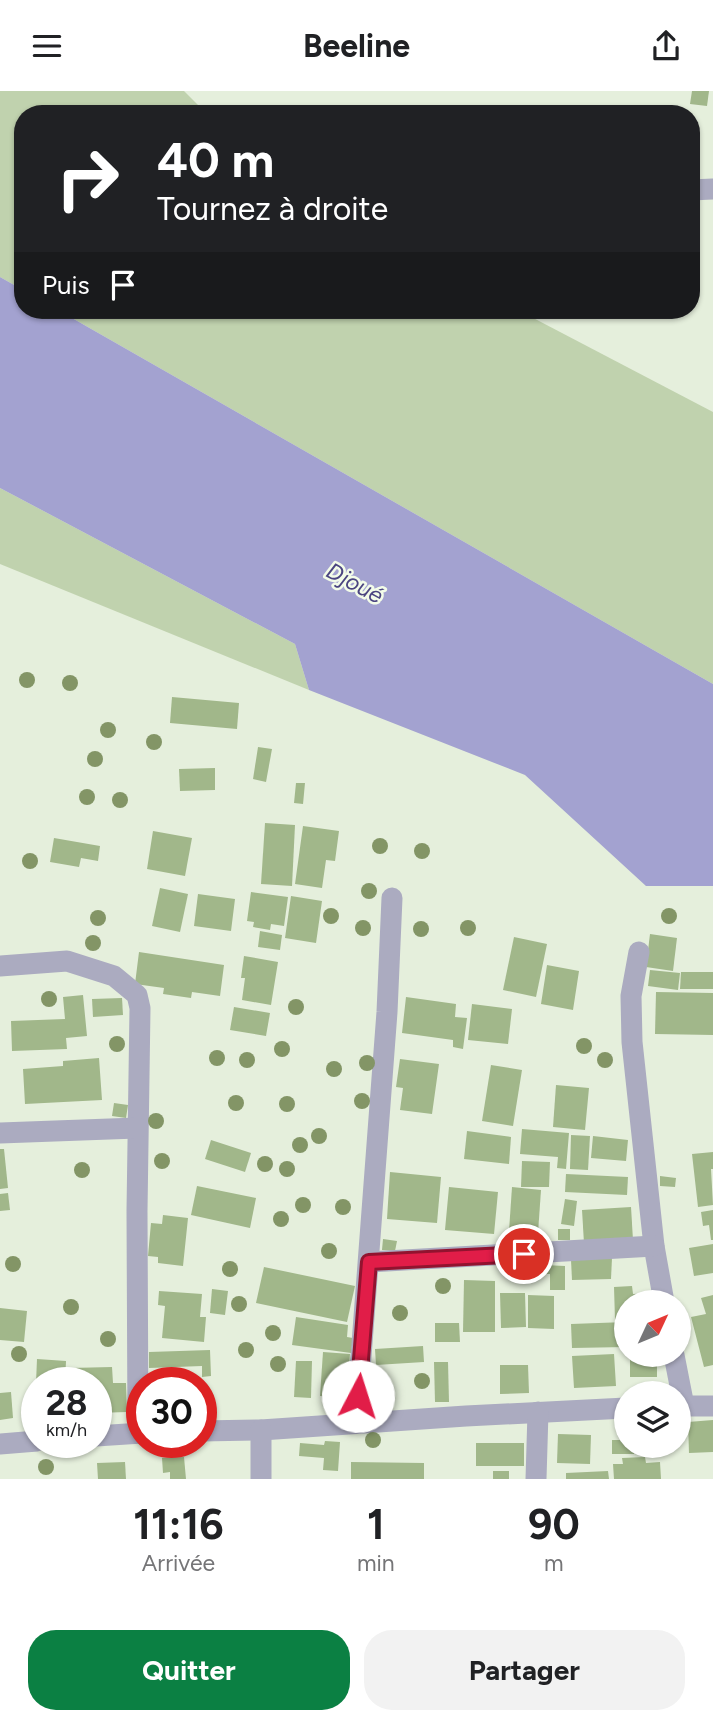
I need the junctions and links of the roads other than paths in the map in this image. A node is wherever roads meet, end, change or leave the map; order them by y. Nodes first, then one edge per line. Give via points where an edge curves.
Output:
1 (392, 898) dead end
2 (639, 952) dead end
3 (0, 966) edge
4 (138, 1128) junction
5 (0, 1133) edge
6 (654, 1247) junction
7 (369, 1262) junction
8 (662, 1290) edge
9 (140, 1367) edge
10 (691, 1406) edge
11 (713, 1406) edge
12 (614, 1409) edge
13 (538, 1412) junction
14 (356, 1423) junction
15 (261, 1430) junction
16 (217, 1431) edge
17 (21, 1442) edge
18 (0, 1444) edge
19 (261, 1479) edge
20 (536, 1479) edge

1 - 7 street
2 - 6 street via 631,996 632,1042
3 - 4 street via 66,961 114,976 137,995
4 - 5 street
4 - 9 street
6 - 7 street
6 - 8 street
7 - 14 street
10 - 11 street
12 - 13 street
13 - 14 street
13 - 20 street
14 - 15 street
15 - 16 street
15 - 19 street
17 - 18 street

